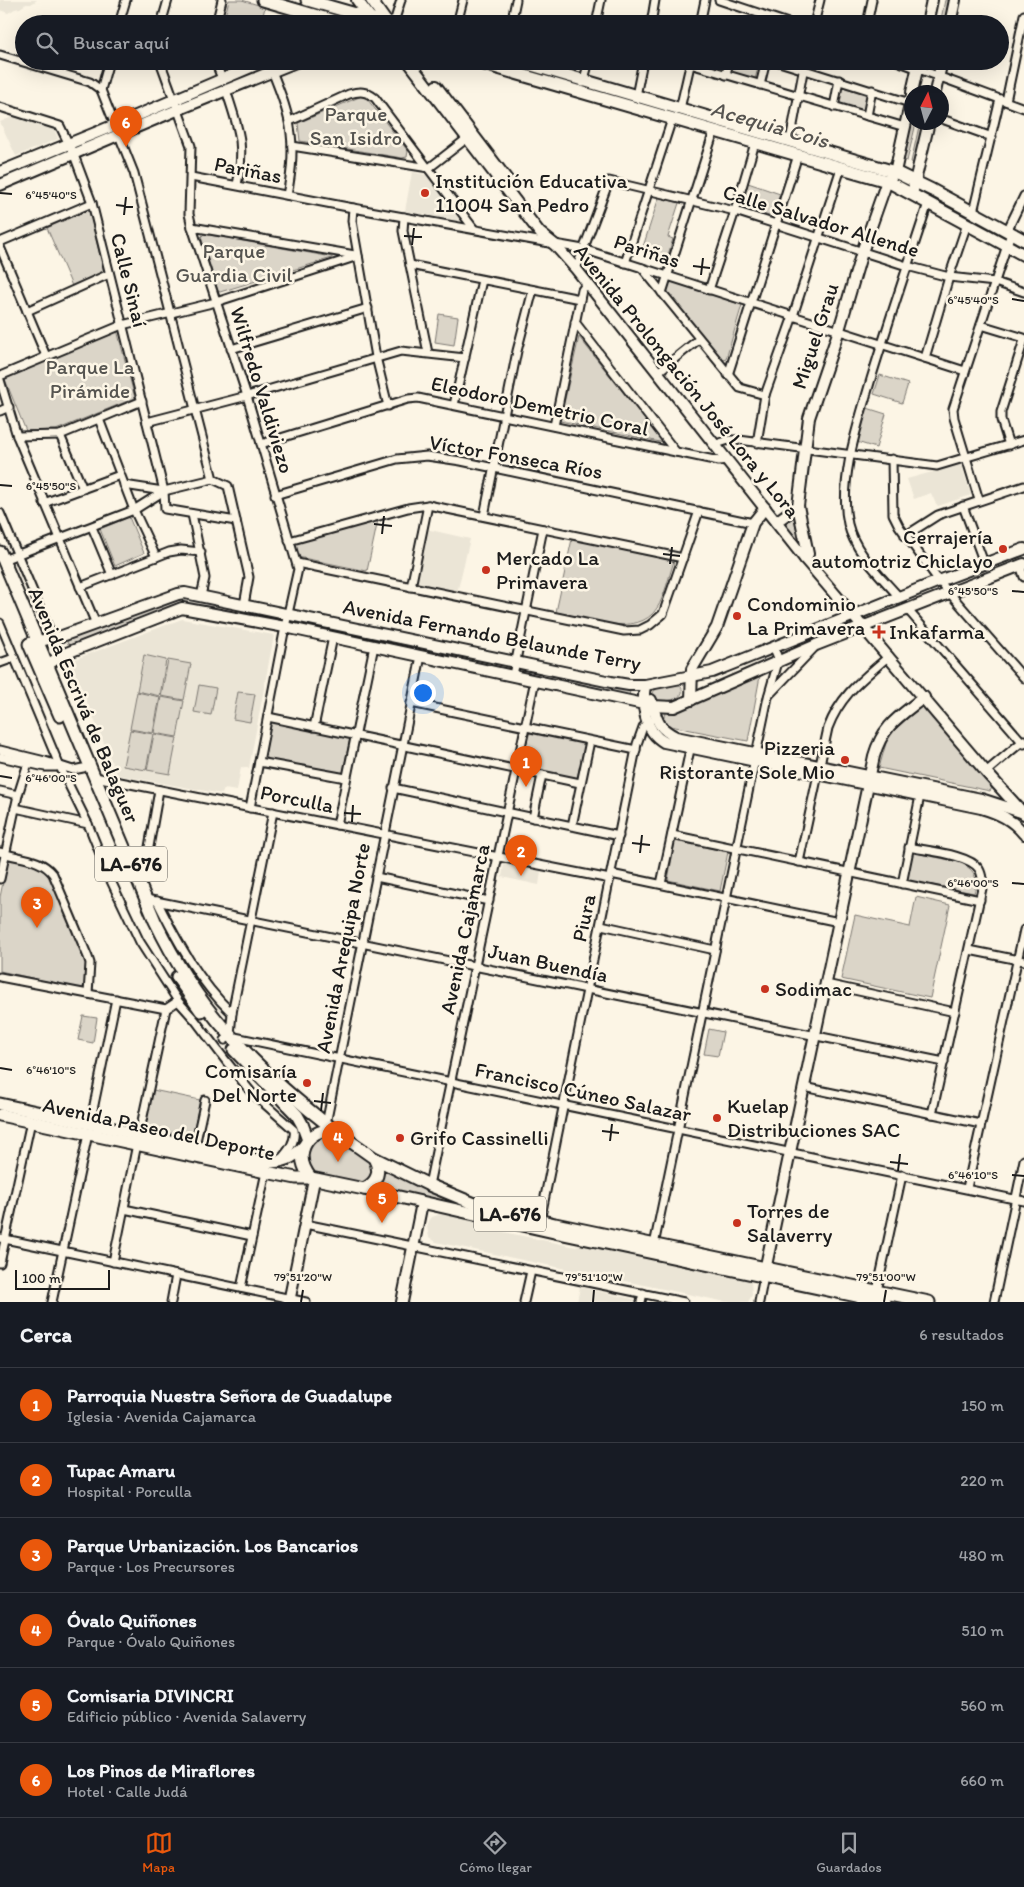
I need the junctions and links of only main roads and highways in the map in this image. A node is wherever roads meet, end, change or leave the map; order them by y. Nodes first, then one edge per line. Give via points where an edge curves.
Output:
1 (263, 0) edge
2 (307, 0) edge
3 (357, 0) edge
4 (371, 0) edge
5 (932, 0) edge
6 (955, 0) edge
7 (338, 15) edge
8 (374, 15) edge
9 (378, 15) edge
10 (929, 15) edge
11 (952, 15) edge
12 (252, 70) edge
13 (260, 70) edge
14 (415, 70) edge
15 (423, 70) edge
16 (511, 70) edge
17 (540, 70) edge
18 (917, 70) edge
19 (940, 70) edge
20 (914, 85) edge
21 (936, 85) edge
22 (582, 87) junction
23 (176, 104) junction
24 (117, 130) junction
25 (904, 130) edge
26 (927, 130) edge
27 (470, 136) junction
28 (0, 172) edge
29 (891, 177) junction
30 (916, 182) junction
31 (0, 185) edge
32 (912, 194) junction
33 (1024, 240) edge
34 (1024, 255) edge
35 (798, 506) junction
36 (765, 508) junction
37 (776, 522) junction
38 (1024, 549) edge
39 (2, 556) edge
40 (805, 559) junction
41 (1022, 564) edge
42 (0, 573) edge
43 (854, 616) junction
44 (863, 626) junction
45 (55, 638) junction
46 (33, 642) junction
47 (60, 656) junction
48 (44, 668) junction
49 (691, 677) junction
50 (645, 684) junction
51 (924, 697) junction
52 (691, 700) junction
53 (648, 705) junction
54 (869, 781) junction
55 (921, 791) junction
56 (1024, 814) edge
57 (1024, 834) edge
58 (227, 1038) junction
59 (0, 1104) edge
60 (0, 1115) edge
61 (328, 1128) junction
62 (89, 1129) junction
63 (138, 1139) junction
64 (306, 1143) junction
65 (374, 1158) junction
66 (313, 1179) junction
67 (364, 1189) junction
68 (422, 1202) junction
69 (765, 1272) junction
70 (878, 1299) edge
71 (289, 1300) edge
72 (402, 1302) edge
73 (930, 1302) edge

1 - 7 main road
2 - 7 main road
3 - 8 main road
4 - 9 main road
5 - 10 main road
6 - 11 main road
12 - 23 main road via 222,79
13 - 23 main road via 226,90
14 - 27 main road, Avenida Prolongación José Lora y Lora
15 - 27 main road, Avenida Prolongación José Lora y Lora
16 - 22 main road
17 - 22 main road
18 - 20 main road, Miguel Grau
19 - 21 main road
22 - 29 main road via 672,119 841,168
22 - 29 main road via 636,96 790,141
23 - 24 main road
24 - 28 main road via 68,144
24 - 31 main road via 74,155
25 - 29 main road, Miguel Grau
26 - 30 main road
27 - 36 main road, Avenida Prolongación José Lora y Lora via 540,233 576,269
29 - 30 main road
29 - 32 main road
29 - 35 main road, Miguel Grau via 862,252 812,406
30 - 32 main road
30 - 33 main road
32 - 34 main road
35 - 37 main road
35 - 40 main road, Miguel Grau via 808,554
36 - 37 main road, Avenida Prolongación José Lora y Lora
36 - 49 main road via 753,523 717,627 695,663
37 - 40 main road, Avenida Prolongación José Lora y Lora
38 - 43 main road, Avenida Fernando Belaunde Terry
39 - 46 main road, Avenida Escrivá de Balaguer / LA-676
40 - 43 main road, Avenida Prolongación José Lora y Lora
41 - 44 main road, Avenida Fernando Belaunde Terry
42 - 46 main road, Avenida Escrivá de Balaguer / LA-676
43 - 44 main road, Avenida Prolongación José Lora y Lora
43 - 49 main road, Avenida Fernando Belaunde Terry via 712,672
44 - 51 main road, Avenida Prolongación José Lora y Lora
44 - 52 main road, Avenida Fernando Belaunde Terry
45 - 46 main road, Avenida Fernando Belaunde Terry
45 - 47 main road via 54,650
45 - 50 main road, Avenida Fernando Belaunde Terry via 178,594 201,596 629,685
46 - 48 main road, Avenida Escrivá de Balaguer / LA-676
47 - 48 main road, Avenida Fernando Belaunde Terry
47 - 53 main road, Avenida Fernando Belaunde Terry via 182,608
48 - 58 main road, Avenida Escrivá de Balaguer / LA-676 via 189,981
48 - 58 main road, Avenida Escrivá de Balaguer / LA-676 via 147,923 188,994
49 - 50 main road, Avenida Fernando Belaunde Terry
49 - 52 main road
50 - 53 main road
51 - 54 main road via 881,735
51 - 56 main road, Avenida Prolongación José Lora y Lora
52 - 53 main road, Avenida Fernando Belaunde Terry via 674,707
53 - 54 main road via 652,720 668,733 691,744
54 - 55 main road
54 - 69 main road
55 - 56 main road via 997,803
55 - 57 main road via 995,812 1015,823
58 - 61 main road, Avenida Escrivá de Balaguer / LA-676
58 - 64 main road, Avenida Escrivá de Balaguer / LA-676 via 297,1115 306,1132
59 - 62 main road, Avenida Paseo del Deporte / LA-676
60 - 62 main road, Avenida Paseo del Deporte / LA-676
61 - 64 main road, Avenida Paseo del Deporte
61 - 65 main road, LA-676
62 - 63 main road, Avenida Paseo del Deporte / LA-676
63 - 64 main road, Avenida Paseo del Deporte / LA-676 via 195,1146 266,1162 291,1159
63 - 66 main road, Avenida Paseo del Deporte / LA-676 via 266,1172
64 - 66 main road, LA-676 via 303,1164
65 - 67 main road via 379,1172 371,1186
65 - 69 main road, LA-676 via 482,1207
66 - 67 main road, LA-676
66 - 71 main road
67 - 68 main road, LA-676
68 - 69 main road, LA-676 via 554,1232
68 - 72 main road
69 - 70 main road, LA-676
70 - 73 main road, LA-676

